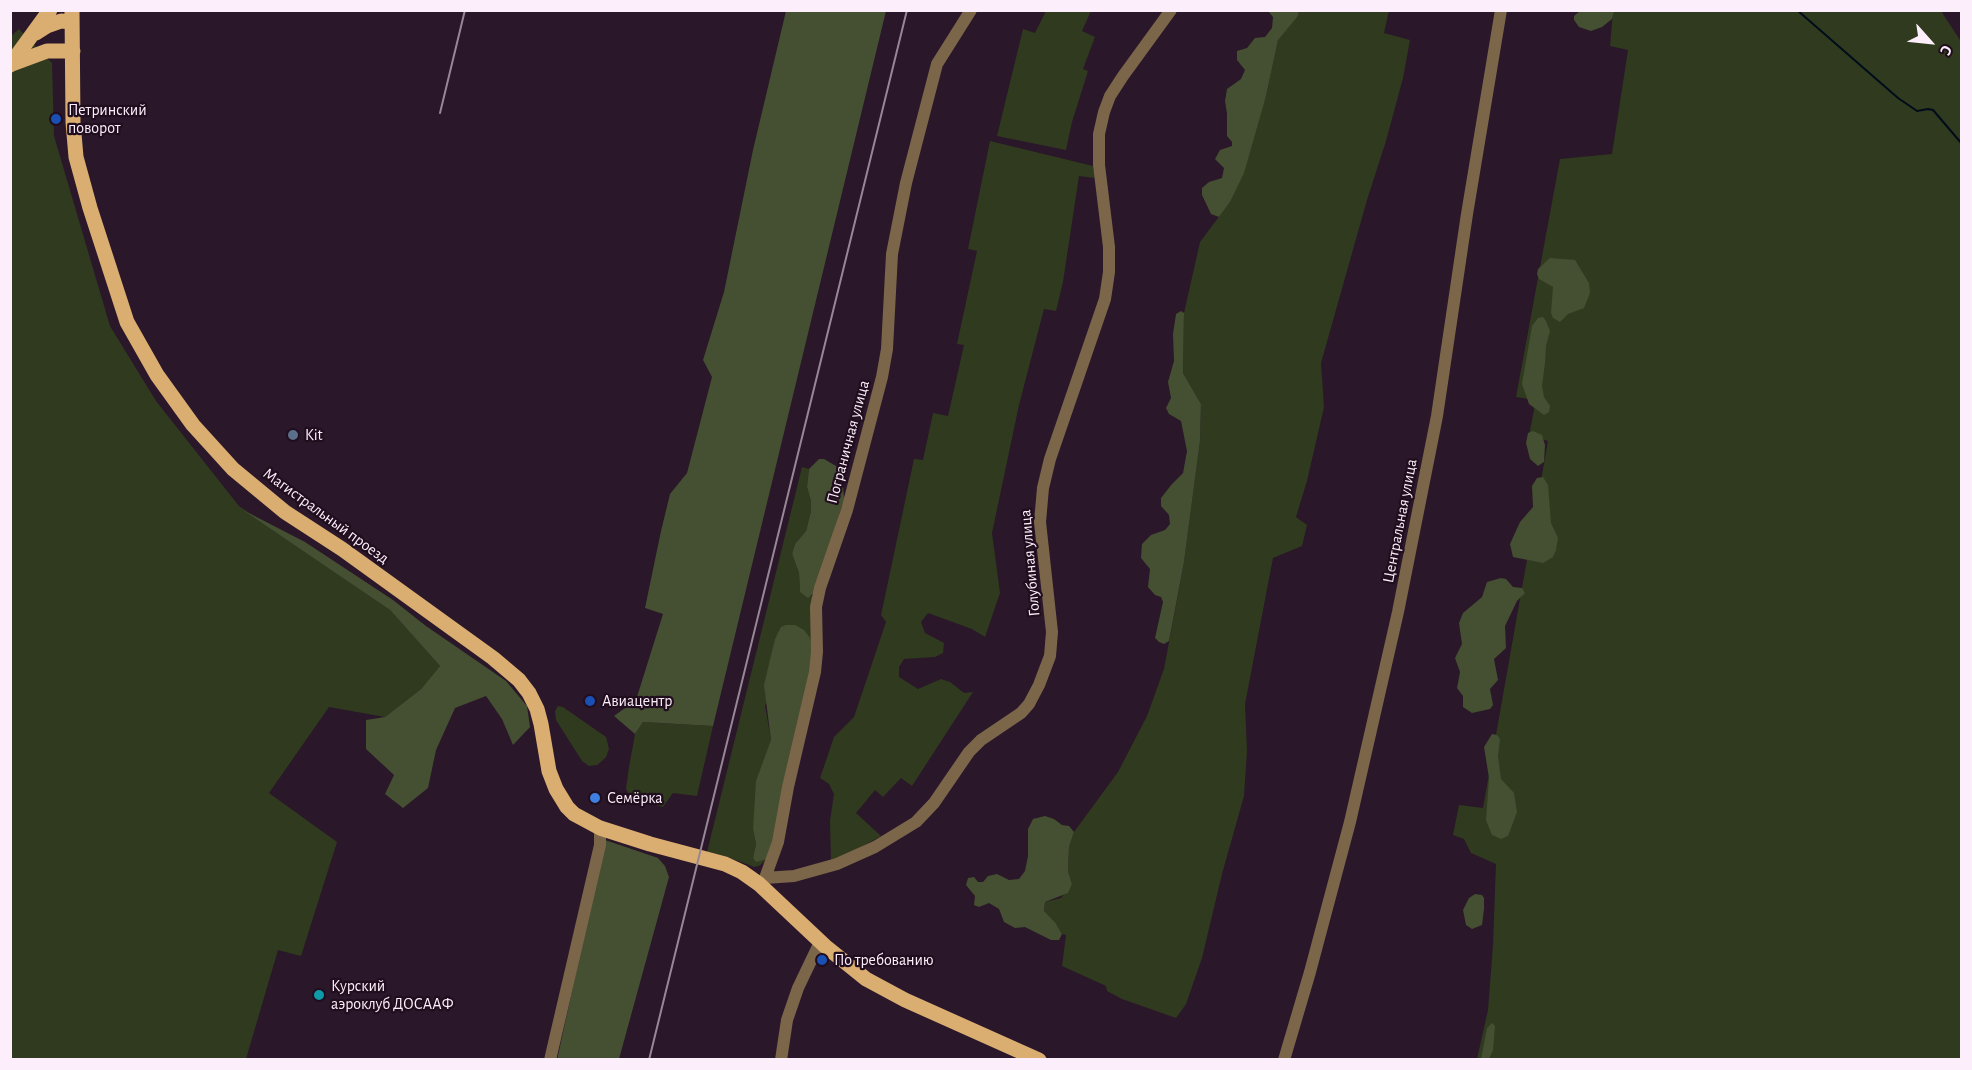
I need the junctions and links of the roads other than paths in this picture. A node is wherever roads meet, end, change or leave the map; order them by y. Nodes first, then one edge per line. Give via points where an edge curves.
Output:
1 (50, 10) edge
2 (971, 10) edge
3 (1171, 10) edge
4 (1501, 10) edge
5 (72, 16) edge
6 (30, 38) junction
7 (72, 51) junction
8 (11, 64) edge
9 (600, 828) junction
10 (762, 881) junction
11 (820, 942) junction
12 (550, 1059) edge
13 (781, 1059) edge
14 (1039, 1059) edge
15 (1284, 1059) edge

1 - 6 main road
2 - 10 street, Пограничная улица via 937,64 906,183 892,254 882,377 847,510 820,588 815,672 778,842
3 - 10 street, Голубиная улица via 1110,96 1099,134 1109,247 1108,286 1050,459 1040,503 1052,632 1050,656 1039,685 1021,713 969,752 916,822 837,864
4 - 15 street, Центральная улица via 1437,416 1401,600 1350,822
5 - 6 main road
5 - 7 main road, Магистральный проезд
6 - 8 main road
7 - 8 main road via 47,51
7 - 9 main road, Магистральный проезд via 74,142 79,167 127,322 157,375 233,469 285,512 519,680 537,709 549,771 561,799 574,814
9 - 10 main road, Магистральный проезд via 733,867
9 - 12 street via 600,845
10 - 11 main road, Магистральный проезд
11 - 13 street via 798,988
11 - 14 main road, Магистральный проезд via 885,990

